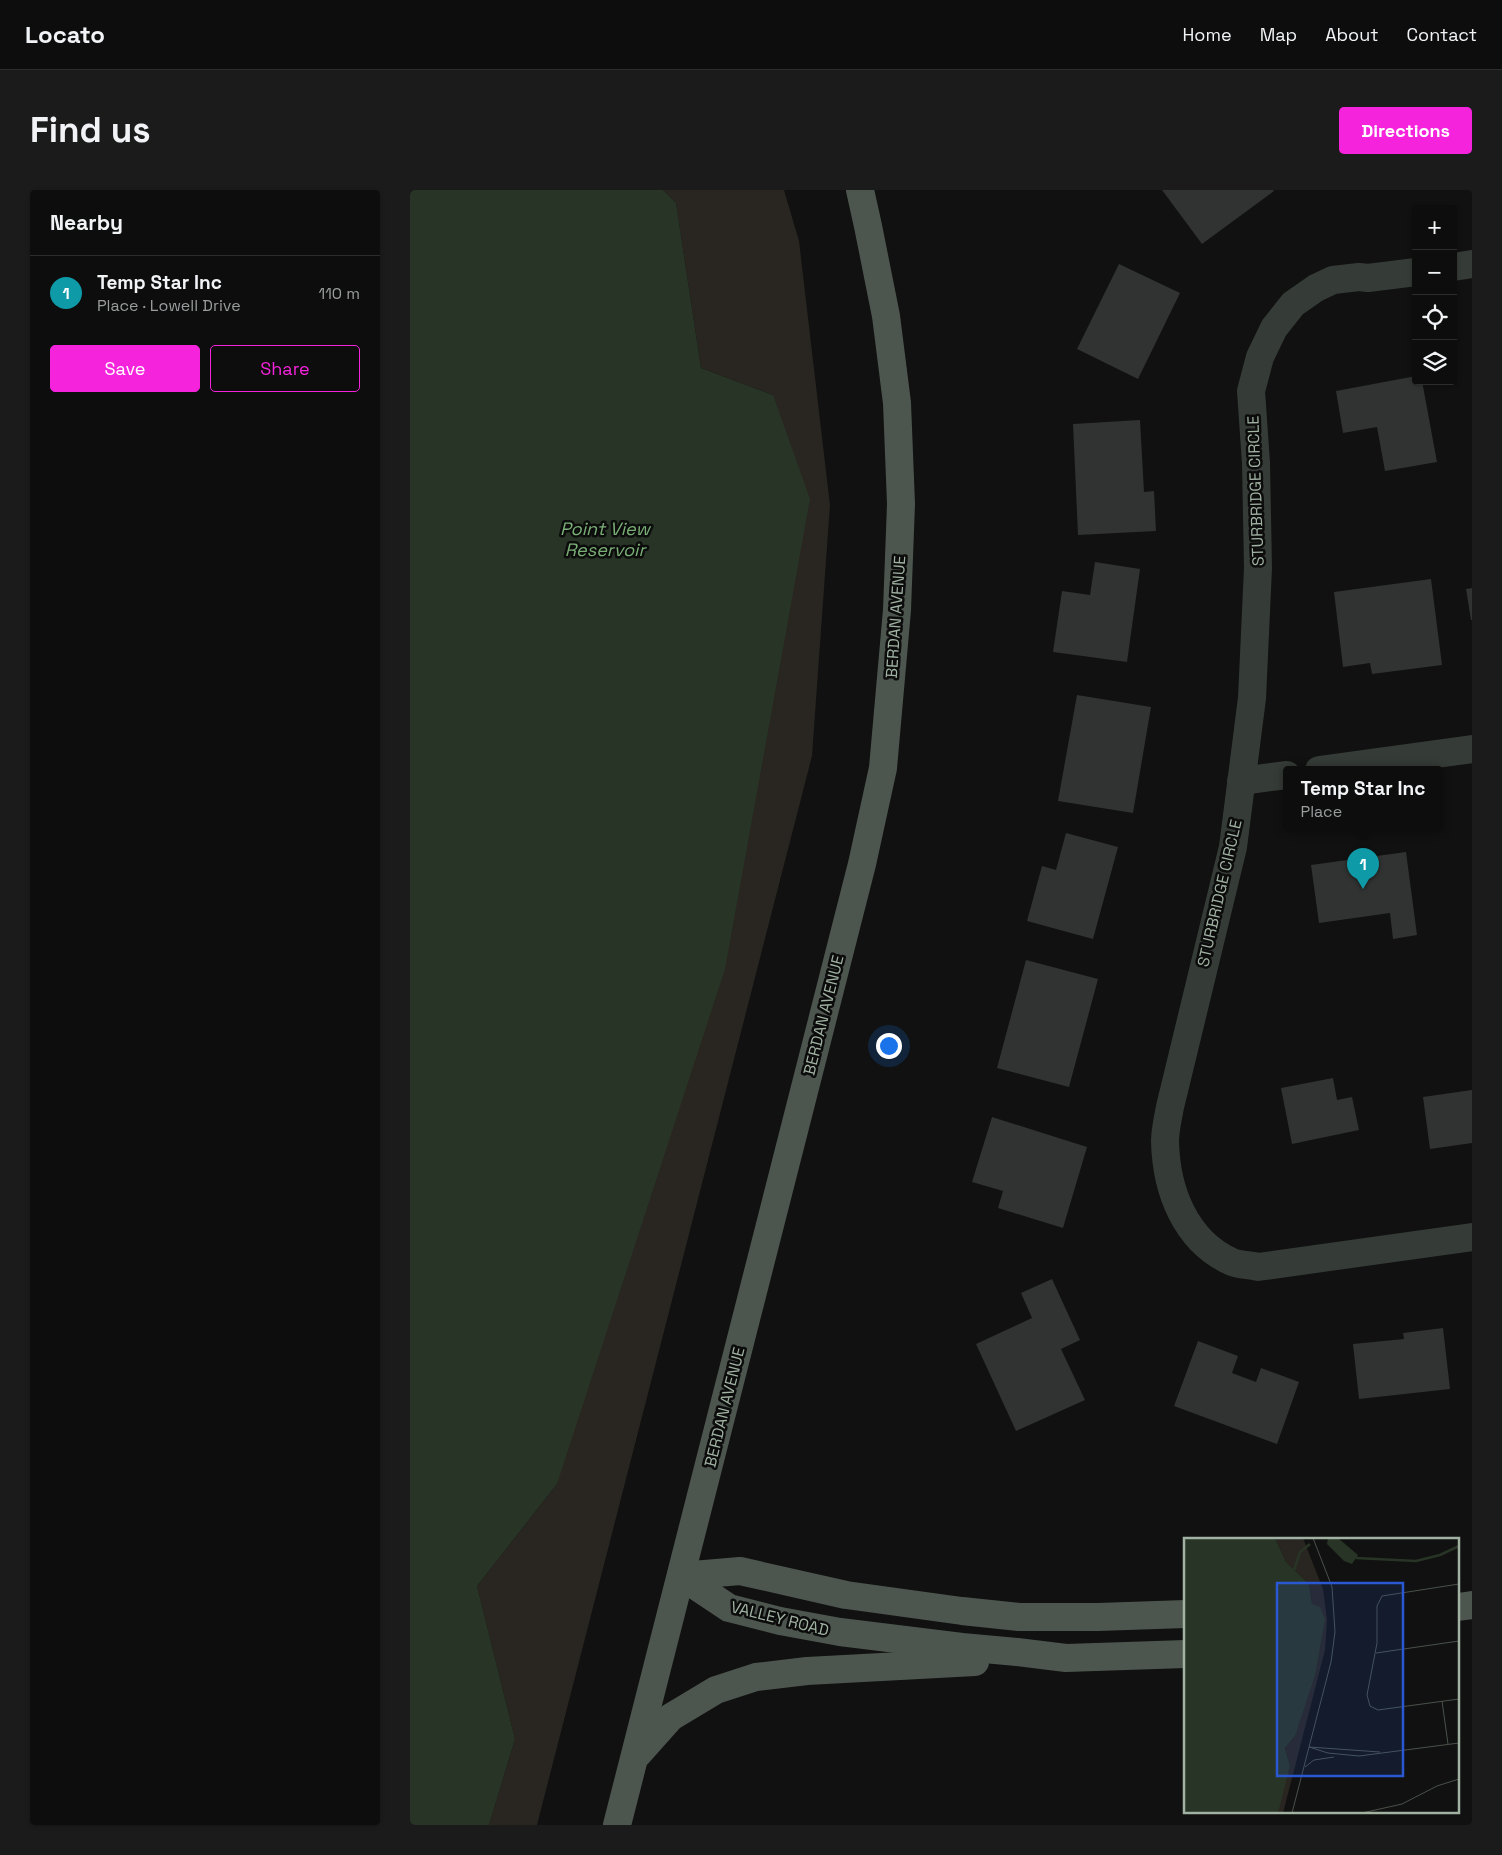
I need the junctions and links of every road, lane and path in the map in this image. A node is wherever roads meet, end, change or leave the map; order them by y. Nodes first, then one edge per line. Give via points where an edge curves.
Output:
1 (860, 190) edge
2 (1472, 264) edge
3 (1457, 266) edge
4 (1412, 272) edge
5 (1472, 749) edge
6 (1348, 766) edge
7 (1283, 776) edge
8 (1242, 781) junction
9 (1472, 1237) edge
10 (681, 1576) junction
11 (1184, 1614) edge
12 (1184, 1654) edge
13 (1066, 1658) junction
14 (635, 1757) junction
15 (617, 1825) edge

1 - 10 main road, BERDAN AVENUE via 886,316 897,403 901,504 897,610 882,768 859,873
2 - 3 street
4 - 8 street, STURBRIDGE CIRCLE via 1333,280 1316,288 1293,304 1274,328 1260,357 1251,390 1258,578 1252,698
5 - 6 street
7 - 8 street
8 - 9 street, STURBRIDGE CIRCLE via 1233,847 1170,1107 1165,1140 1167,1172 1176,1203 1191,1230 1210,1250 1233,1263 1258,1267
10 - 11 main road via 740,1571 846,1595 1019,1617
10 - 13 main road, VALLEY ROAD via 729,1608 780,1620 840,1632
10 - 14 main road, BERDAN AVENUE
12 - 13 main road, VALLEY ROAD
13 - 14 main road via 807,1671 756,1677 716,1690 671,1717
14 - 15 main road, BERDAN AVENUE

